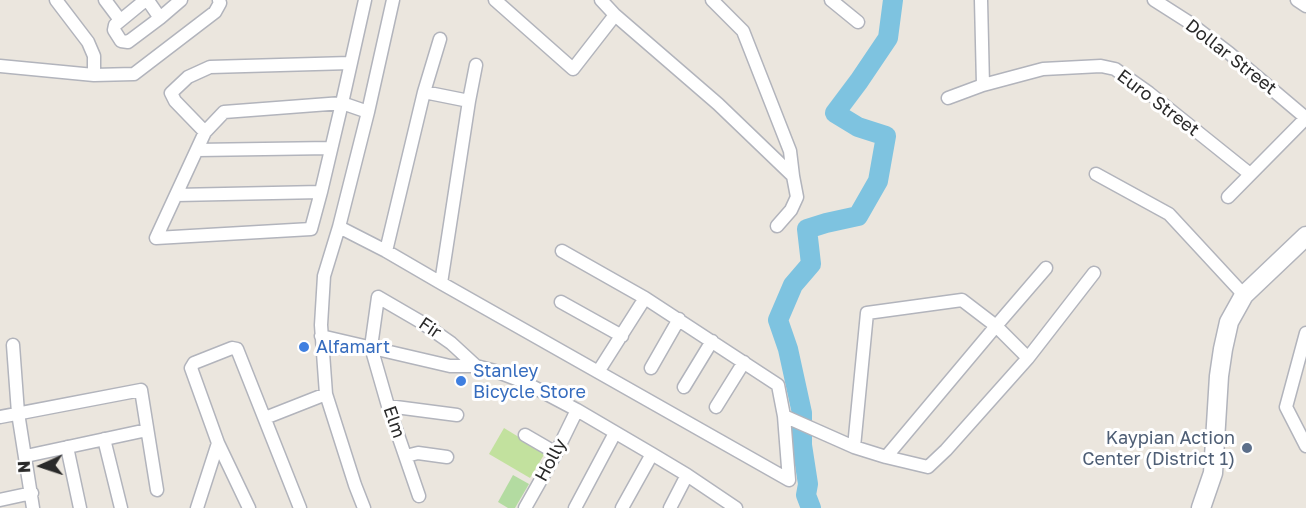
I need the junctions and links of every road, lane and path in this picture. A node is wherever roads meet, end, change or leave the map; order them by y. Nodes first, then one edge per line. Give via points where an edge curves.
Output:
1 (56, 0) edge
2 (105, 0) edge
3 (181, 0) edge
4 (219, 0) edge
5 (365, 0) edge
6 (393, 0) edge
7 (495, 0) edge
8 (601, 0) edge
9 (712, 0) edge
10 (831, 0) edge
11 (981, 0) edge
12 (1154, 0) edge
13 (1297, 0) edge
14 (1306, 6) edge
15 (615, 15) junction
16 (160, 18) junction
17 (120, 20) junction
18 (858, 22) dead end
19 (440, 39) dead end
20 (350, 63) junction
21 (476, 65) dead end
22 (0, 66) edge
23 (94, 75) junction
24 (983, 85) junction
25 (424, 93) junction
26 (948, 98) dead end
27 (469, 101) junction
28 (342, 103) junction
29 (368, 112) junction
30 (1306, 118) edge
31 (205, 132) junction
32 (331, 148) junction
33 (197, 150) junction
34 (1096, 174) dead end
35 (1250, 174) junction
36 (793, 176) junction
37 (321, 192) junction
38 (176, 195) junction
39 (1228, 197) dead end
40 (777, 226) dead end
41 (339, 227) junction
42 (1306, 236) edge
43 (386, 250) junction
44 (562, 251) dead end
45 (1046, 268) dead end
46 (1094, 273) dead end
47 (441, 283) junction
48 (1244, 295) junction
49 (645, 297) junction
50 (561, 302) dead end
51 (679, 319) junction
52 (996, 326) junction
53 (1306, 333) edge
54 (321, 336) junction
55 (622, 336) junction
56 (712, 340) junction
57 (13, 345) dead end
58 (371, 347) junction
59 (1028, 358) junction
60 (744, 362) junction
61 (476, 366) junction
62 (651, 369) dead end
63 (598, 372) junction
64 (684, 387) dead end
65 (326, 394) junction
66 (388, 406) junction
67 (716, 407) dead end
68 (577, 410) junction
69 (18, 413) junction
70 (457, 415) dead end
71 (0, 417) edge
72 (788, 417) junction
73 (265, 418) junction
74 (147, 430) junction
75 (615, 433) junction
76 (525, 435) dead end
77 (104, 440) junction
78 (218, 443) junction
79 (1306, 446) edge
80 (67, 447) junction
81 (854, 447) junction
82 (556, 453) junction
83 (652, 454) junction
84 (26, 456) junction
85 (406, 456) junction
86 (447, 457) dead end
87 (886, 457) junction
88 (687, 475) junction
89 (157, 490) dead end
90 (32, 493) junction
91 (419, 496) dead end
92 (0, 500) edge
93 (721, 504) edge
94 (33, 508) edge
95 (80, 508) edge
96 (121, 508) edge
97 (197, 508) edge
98 (249, 508) edge
99 (300, 508) edge
100 (364, 508) edge
101 (525, 508) edge
102 (575, 508) edge
103 (622, 508) edge
104 (670, 508) edge
105 (735, 508) edge
106 (1201, 508) edge

1 - 23 street via 88,42 94,56
2 - 17 street
3 - 16 street
4 - 23 street via 214,12 134,74
5 - 20 street
6 - 29 street
7 - 15 street via 573,69
8 - 15 street
9 - 36 street via 743,31 790,151
10 - 18 street
11 - 24 street
12 - 30 street, Dollar Street via 1229,53
13 - 14 street
15 - 36 street via 718,104
16 - 17 street via 149,2 143,2
16 - 17 street via 128,42 121,41 114,30
19 - 25 street
20 - 28 street
20 - 31 street via 210,67 188,77 171,93
21 - 27 street
22 - 23 street
24 - 26 street, Euro Street
24 - 35 street, Euro Street via 1043,69 1115,69
25 - 27 street
25 - 43 street
27 - 47 street
28 - 29 street
28 - 31 street via 224,112
28 - 32 street
29 - 41 street
30 - 35 street
31 - 33 street
32 - 33 street
32 - 37 street
33 - 38 street
34 - 48 street via 1169,214
35 - 39 street
36 - 40 street via 797,197
37 - 38 street
37 - 38 street via 311,229 156,237
41 - 43 street
41 - 54 street via 324,276
42 - 48 main road
43 - 47 street
44 - 49 street
45 - 52 street
46 - 59 street
47 - 63 street
48 - 106 main road via 1229,322 1222,350 1213,473
49 - 51 street
49 - 55 street
50 - 55 street
51 - 56 street
51 - 62 street
52 - 59 street
52 - 81 street via 962,300 867,313
52 - 87 street
53 - 79 street via 1286,407
54 - 58 street
54 - 65 street
55 - 63 street
56 - 60 street
56 - 64 street
57 - 69 street
58 - 61 street via 450,366
58 - 61 street, Fir via 378,297 451,343
58 - 66 street, Elm
59 - 87 street via 928,467
60 - 67 street
60 - 72 street via 777,385
61 - 68 street via 524,382
63 - 72 street via 789,480
65 - 73 street
65 - 100 street
66 - 70 street
66 - 85 street, Elm
68 - 75 street
68 - 82 street, Holly
69 - 71 street
69 - 74 street via 141,390
69 - 84 street
72 - 81 street
73 - 78 street via 237,349 194,363 191,368
73 - 99 street
74 - 77 street
74 - 89 street
75 - 83 street
75 - 102 street
76 - 82 street
77 - 80 street
77 - 96 street
78 - 97 street
78 - 98 street
80 - 84 street
80 - 95 street
81 - 87 street
82 - 101 street, Holly
83 - 88 street
83 - 103 street
84 - 90 street
85 - 86 street via 418,453
85 - 91 street, Elm
88 - 93 street
88 - 104 street
90 - 92 street
90 - 94 street
93 - 105 street

